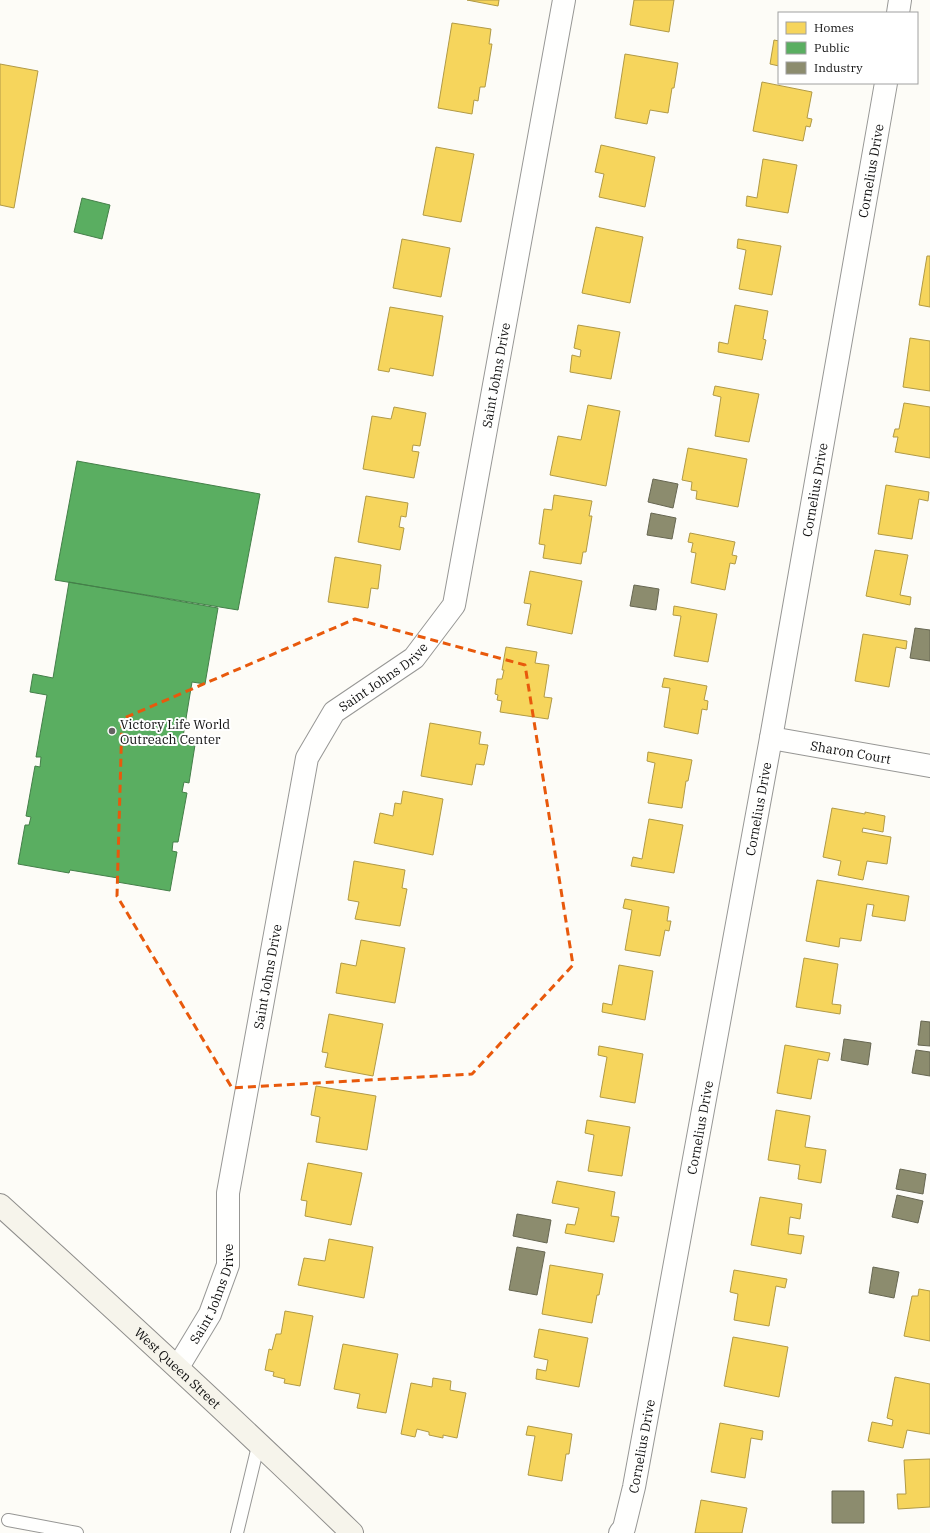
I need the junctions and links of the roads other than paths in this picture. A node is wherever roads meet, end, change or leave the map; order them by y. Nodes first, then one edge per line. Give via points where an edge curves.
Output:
1 (564, 0) edge
2 (900, 0) edge
3 (898, 12) edge
4 (886, 84) edge
5 (771, 738) junction
6 (930, 766) edge
7 (0, 1205) edge
8 (178, 1367) junction
9 (259, 1442) junction
10 (8, 1520) dead end
11 (77, 1533) edge
12 (237, 1533) edge
13 (352, 1533) edge
14 (620, 1533) edge

1 - 8 street, Saint Johns Drive via 454,605 414,658 334,712 307,758 228,1193 228,1265 210,1314
2 - 3 street
4 - 5 street, Cornelius Drive
5 - 6 street, Sharon Court
5 - 14 street, Cornelius Drive via 636,1479 624,1528
7 - 8 street, West Queen Street
8 - 9 street, West Queen Street
9 - 12 lane
9 - 13 street, West Queen Street
10 - 11 lane

